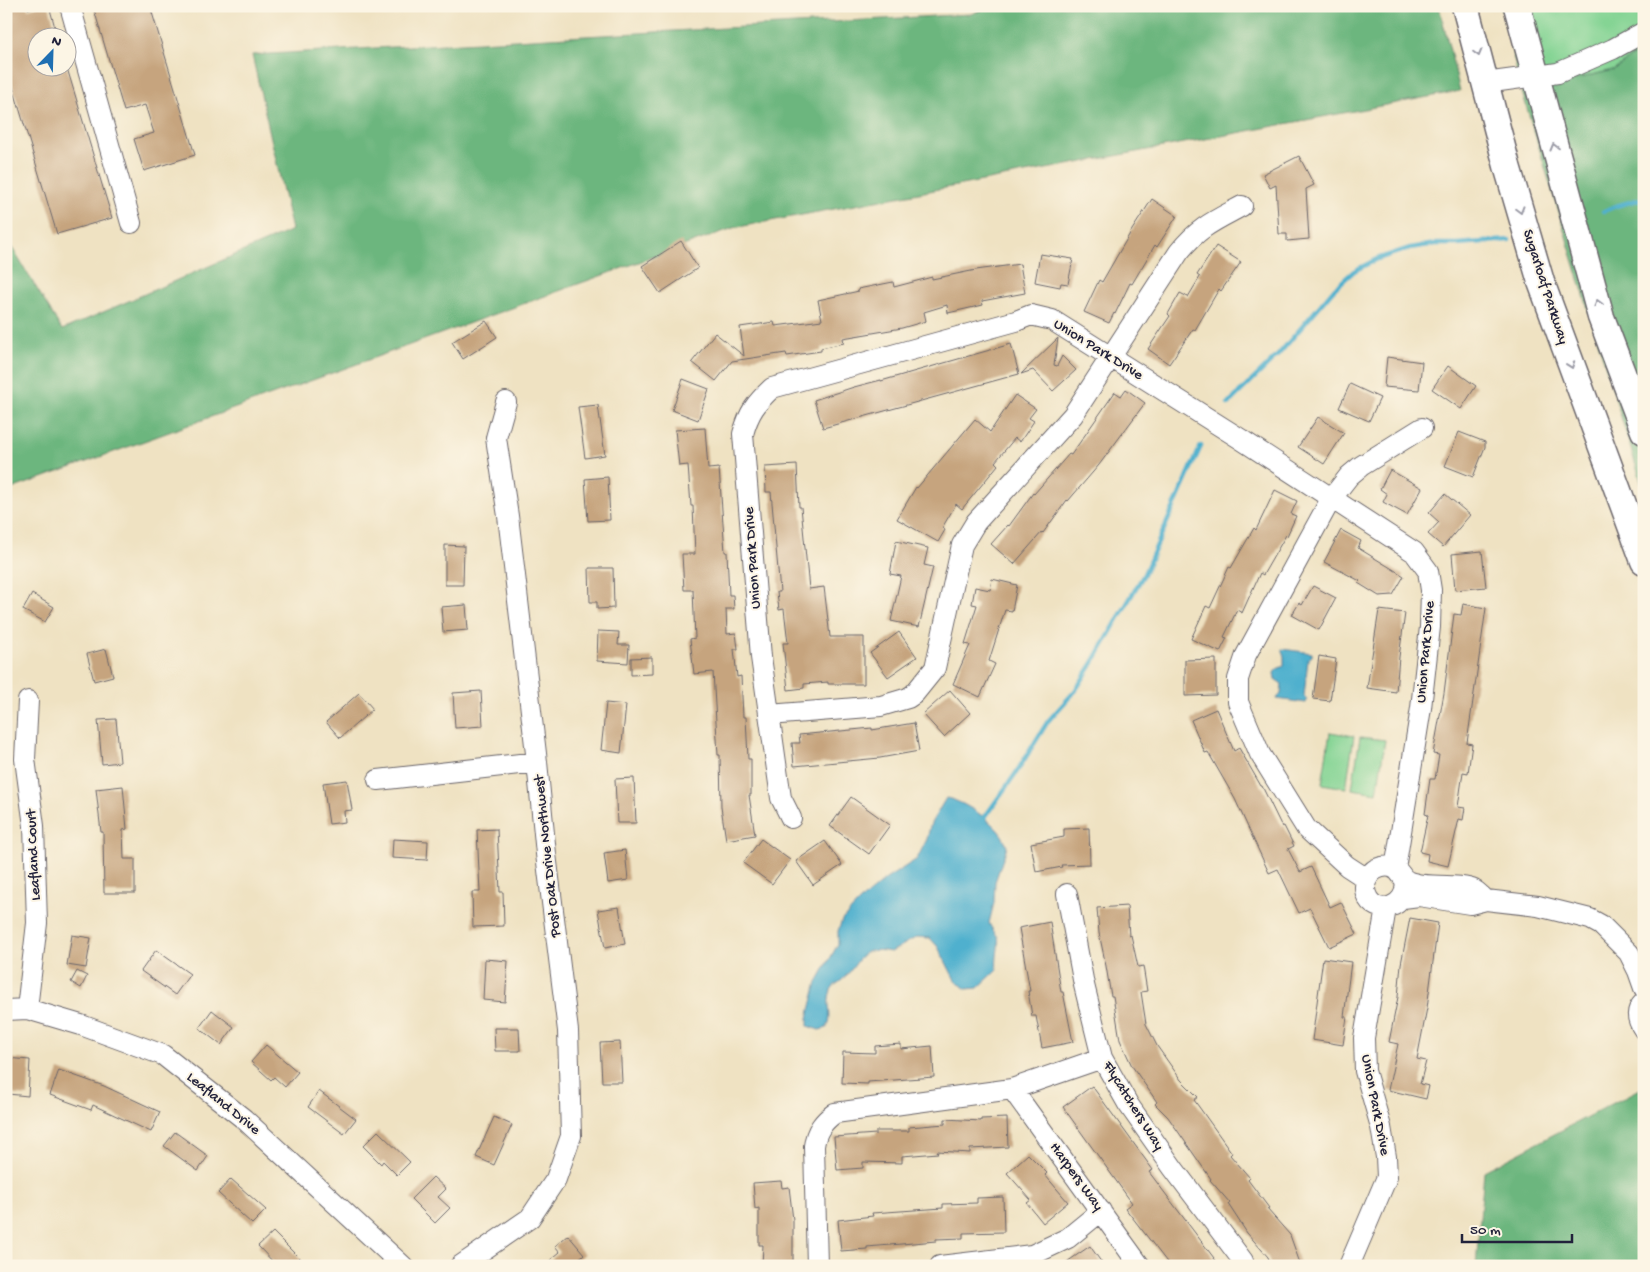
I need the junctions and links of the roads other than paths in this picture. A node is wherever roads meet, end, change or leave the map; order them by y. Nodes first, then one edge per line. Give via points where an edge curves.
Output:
1 (70, 6) edge
2 (1466, 6) edge
3 (1516, 6) edge
4 (1644, 32) edge
5 (1535, 75) junction
6 (1485, 83) junction
7 (1242, 206) dead end
8 (131, 223) dead end
9 (1111, 358) junction
10 (506, 402) dead end
11 (1422, 428) dead end
12 (1644, 431) edge
13 (1332, 498) junction
14 (1644, 561) edge
15 (28, 701) dead end
16 (769, 715) junction
17 (537, 762) junction
18 (378, 780) dead end
19 (790, 818) dead end
20 (1367, 879) junction
21 (1397, 889) junction
22 (1067, 894) dead end
23 (1644, 988) edge
24 (1644, 1002) edge
25 (27, 1009) junction
26 (6, 1010) edge
27 (1644, 1030) edge
28 (1102, 1058) junction
29 (1012, 1089) junction
30 (1101, 1211) junction
31 (403, 1266) edge
32 (460, 1266) edge
33 (817, 1266) edge
34 (940, 1266) edge
35 (1140, 1266) edge
36 (1244, 1266) edge
37 (1349, 1266) edge

1 - 8 street
2 -> 6 main road, Sugarloaf Parkway
3 - 5 main road
4 - 5 street via 1558,73
5 - 6 street
12 -> 5 main road via 1602,317
6 -> 14 main road, Sugarloaf Parkway via 1541,282
7 - 9 street via 1206,226 1179,252
9 - 13 street, Union Park Drive
9 - 16 street via 1073,415 976,522 962,545 935,668 914,694 881,706
9 - 16 street, Union Park Drive via 1052,320 1031,315 772,388 757,402 743,434 760,657
10 - 17 street, Post Oak Drive Northwest via 496,438
11 - 13 street via 1361,466
13 - 20 street via 1246,655 1238,679 1238,702 1260,754 1306,828 1347,866
13 - 21 street, Union Park Drive via 1414,552 1428,570 1430,627
15 - 25 street, Leafland Court via 25,759 34,826 37,923
16 - 19 street, Union Park Drive via 781,798
17 - 18 street
17 - 32 street, Post Oak Drive Northwest via 568,1031 570,1136 556,1179 530,1218
20 - 21 street via 1380,867 1388,867
20 - 21 street via 1368,899 1376,906
21 - 23 street via 1418,884 1473,889 1486,900 1538,906 1590,919 1601,925 1629,953
21 - 37 street, Union Park Drive via 1364,1038 1366,1071 1381,1127 1387,1177
22 - 28 street, Flycatchers Way
24 - 27 street via 1638,1018
25 - 26 street, Leafland Drive
25 - 31 street, Leafland Drive via 163,1055 244,1119
28 - 29 street
28 - 36 street, Flycatchers Way via 1128,1104
29 - 30 street, Harpers Way
29 - 33 street via 836,1113 824,1121 815,1136 814,1146
30 - 34 street via 1068,1238 1032,1255
30 - 35 street, Harpers Way

